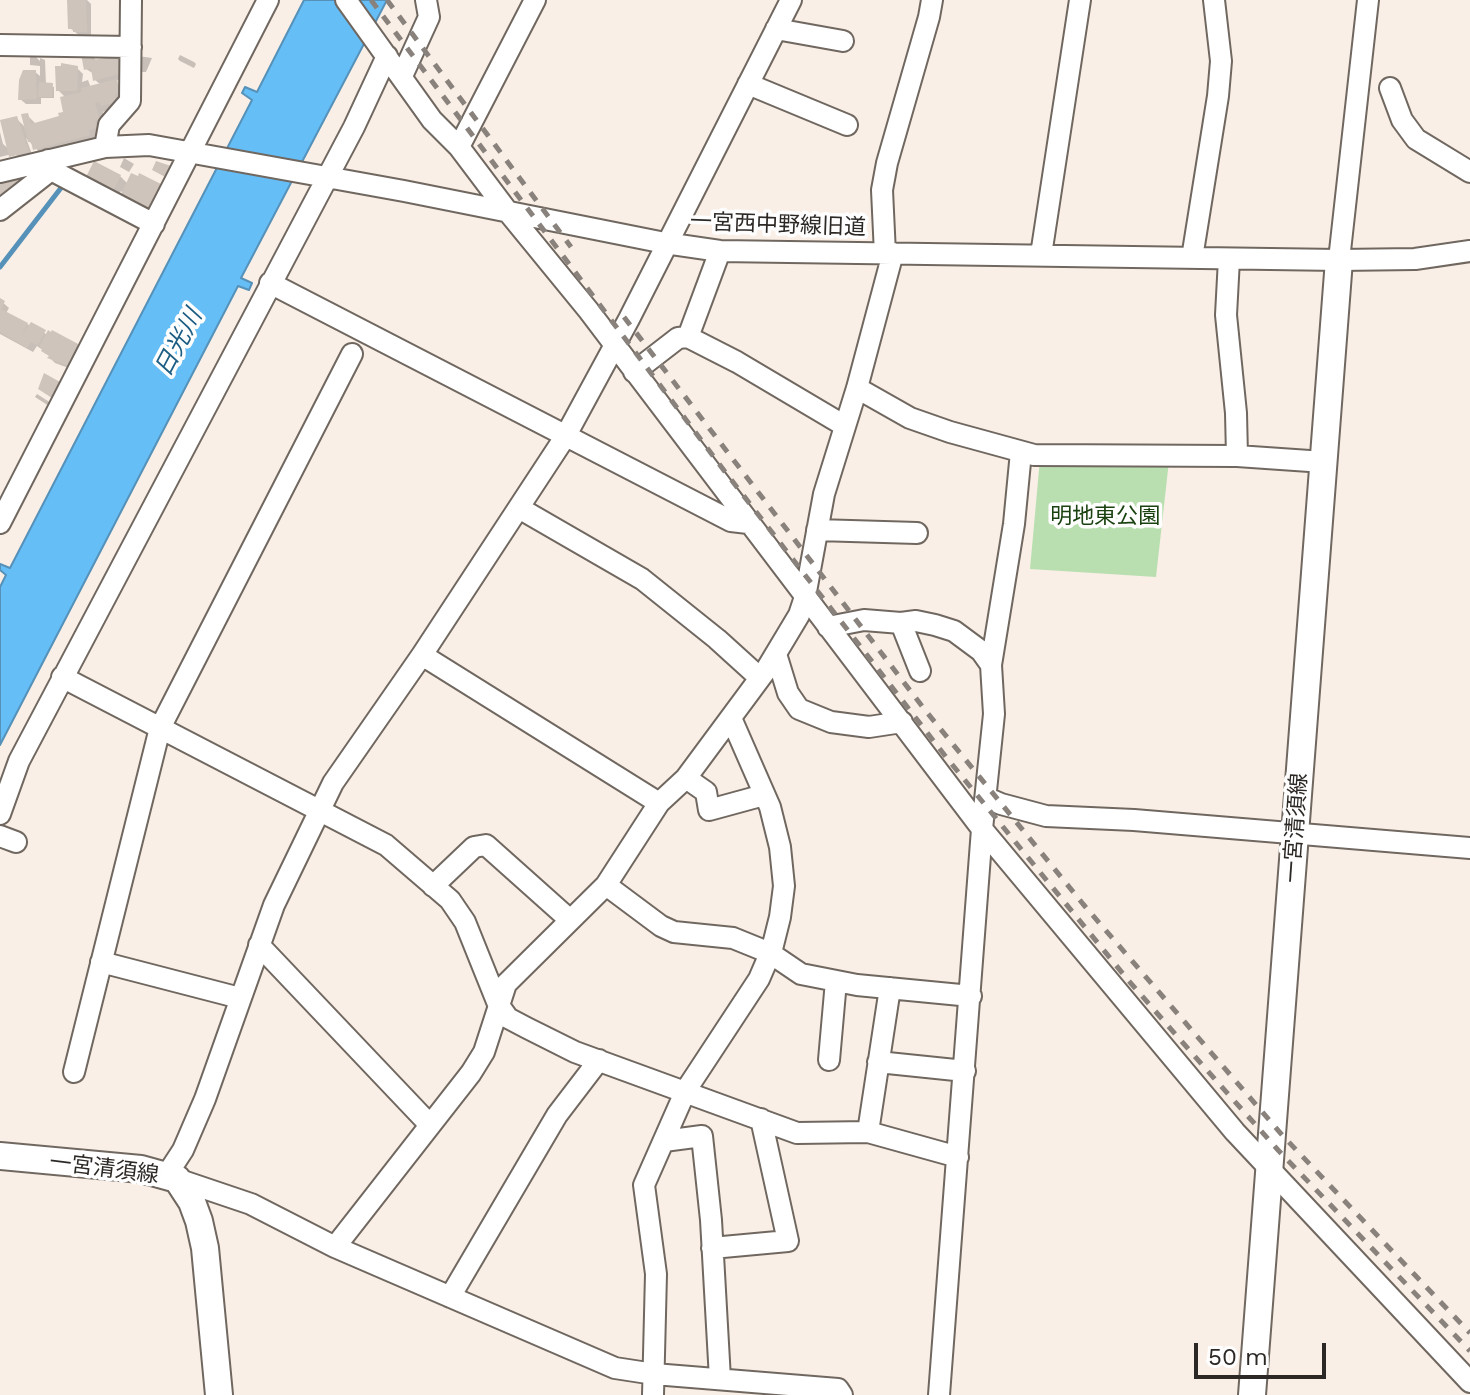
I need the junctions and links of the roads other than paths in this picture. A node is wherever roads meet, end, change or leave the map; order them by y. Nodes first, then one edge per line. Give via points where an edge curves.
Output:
1 (131, 0) edge
2 (268, 0) edge
3 (346, 0) edge
4 (426, 0) edge
5 (535, 0) edge
6 (791, 0) edge
7 (932, 0) edge
8 (1080, 0) edge
9 (1214, 0) edge
10 (1368, 0) edge
11 (776, 29) junction
12 (843, 41) dead end
13 (0, 45) edge
14 (131, 47) junction
15 (387, 56) junction
16 (402, 76) junction
17 (748, 84) junction
18 (1390, 88) dead end
19 (847, 125) dead end
20 (105, 147) junction
21 (459, 147) junction
22 (191, 151) junction
23 (50, 165) junction
24 (0, 172) edge
25 (1470, 172) edge
26 (327, 177) junction
27 (0, 210) edge
28 (508, 212) junction
29 (154, 224) junction
30 (665, 243) junction
31 (720, 251) junction
32 (1470, 251) edge
33 (889, 253) junction
34 (1041, 255) junction
35 (1192, 258) junction
36 (1229, 259) junction
37 (1339, 260) junction
38 (270, 283) junction
39 (688, 337) junction
40 (614, 346) junction
41 (352, 354) dead end
42 (634, 372) junction
43 (857, 388) junction
44 (845, 426) junction
45 (565, 437) junction
46 (1021, 452) junction
47 (1237, 456) junction
48 (1324, 462) junction
49 (519, 508) junction
50 (0, 523) edge
51 (748, 523) junction
52 (817, 530) junction
53 (917, 533) dead end
54 (805, 597) junction
55 (901, 623) junction
56 (828, 627) junction
57 (776, 654) junction
58 (422, 655) junction
59 (991, 665) junction
60 (920, 671) dead end
61 (62, 677) junction
62 (760, 678) junction
63 (731, 718) junction
64 (902, 722) junction
65 (160, 728) junction
66 (686, 778) junction
67 (764, 795) junction
68 (987, 798) junction
69 (659, 803) junction
70 (319, 811) junction
71 (0, 814) edge
72 (982, 829) junction
73 (1296, 833) junction
74 (1470, 848) edge
75 (606, 885) junction
76 (433, 886) junction
77 (570, 920) junction
78 (259, 945) junction
79 (770, 953) junction
80 (101, 962) junction
81 (836, 981) junction
82 (890, 988) junction
83 (971, 996) junction
84 (240, 998) junction
85 (498, 1004) junction
86 (599, 1060) junction
87 (829, 1060) dead end
88 (878, 1062) junction
89 (965, 1071) junction
90 (74, 1072) dead end
91 (686, 1090) junction
92 (761, 1119) junction
93 (430, 1125) junction
94 (868, 1132) junction
95 (664, 1141) junction
96 (0, 1156) edge
97 (958, 1157) junction
98 (1270, 1169) junction
99 (171, 1178) junction
100 (335, 1247) junction
101 (712, 1248) junction
102 (450, 1297) junction
103 (720, 1379) junction
104 (1470, 1382) edge
105 (653, 1385) edge
106 (219, 1395) edge
107 (842, 1395) edge
108 (939, 1395) edge
109 (1252, 1395) edge

1 - 14 street
2 - 22 street
3 - 15 street
4 - 16 street via 429,17
5 - 21 street
6 - 11 street
7 - 33 street via 882,190
8 - 34 street
9 - 35 street via 1221,61
10 - 37 street
11 - 12 street
11 - 17 street
13 - 14 street
14 - 20 street via 130,101 109,125
15 - 16 street
15 - 26 street
16 - 21 street via 432,120
17 - 19 street
17 - 30 street
18 - 25 street via 1416,139
20 - 22 street, 一宮西中野線旧道 via 149,145
20 - 23 street, 一宮西中野線旧道
21 - 28 street
22 - 26 street, 一宮西中野線旧道
22 - 29 street
23 - 24 street, 一宮西中野線旧道
23 - 27 street
23 - 29 street
26 - 28 street, 一宮西中野線旧道
26 - 38 street
28 - 30 street, 一宮西中野線旧道
28 - 40 street
29 - 50 street
30 - 31 street, 一宮西中野線旧道
30 - 40 street
31 - 33 street, 一宮西中野線旧道
31 - 39 street
32 - 37 street, 一宮西中野線旧道 via 1415,259
33 - 34 street, 一宮西中野線旧道
33 - 43 street
34 - 35 street, 一宮西中野線旧道
35 - 36 street, 一宮西中野線旧道
36 - 37 street, 一宮西中野線旧道
36 - 47 street via 1226,315
37 - 48 main road, 一宮清須線
38 - 45 street
38 - 61 street
39 - 42 street via 678,338
39 - 44 street
40 - 42 street
40 - 45 street
41 - 65 street
42 - 51 street
43 - 44 street
43 - 46 street via 910,418
44 - 52 street
45 - 49 street
45 - 51 street via 731,521
46 - 47 street
46 - 59 street
47 - 48 street
48 - 73 main road, 一宮清須線
49 - 58 street
49 - 62 street via 642,579
51 - 54 street
52 - 53 street
52 - 54 street
54 - 56 street
54 - 57 street
55 - 56 street via 864,620
55 - 59 street via 916,621 954,631
55 - 60 street
56 - 64 street
57 - 62 street
57 - 64 street via 799,709 844,724
58 - 69 street
58 - 70 street
59 - 68 street via 994,714
61 - 65 street
61 - 71 street via 19,761
62 - 63 street
63 - 66 street
63 - 67 street
64 - 72 street
65 - 70 street
65 - 80 street
66 - 67 street via 706,792 709,810
66 - 69 street
67 - 79 street via 780,847 784,886
68 - 72 street
68 - 73 street via 1046,816
69 - 75 street
70 - 76 street via 386,845
70 - 78 street
72 - 83 street
72 - 98 street
73 - 74 street
73 - 98 main road, 一宮清須線
75 - 77 street
75 - 79 street via 674,932 733,938
76 - 77 street via 474,847 486,845
76 - 85 street via 465,922
77 - 85 street via 506,984
78 - 84 street
78 - 93 street
79 - 81 street via 801,974
79 - 91 street via 759,979
80 - 84 street
80 - 90 street
81 - 82 street
81 - 87 street
82 - 83 street
82 - 88 street
83 - 89 street
84 - 99 street
85 - 86 street via 508,1018
85 - 93 street via 484,1052
86 - 91 street
86 - 102 street via 557,1115
88 - 89 street
88 - 94 street
89 - 97 street
91 - 92 street
91 - 95 street
92 - 94 street via 797,1133
92 - 101 street via 788,1241
93 - 100 street
94 - 97 street
95 - 101 street via 702,1136
95 - 105 street via 644,1185 656,1274
96 - 99 main road, 一宮清須線 via 141,1169
97 - 108 street
98 - 104 street
98 - 109 main road, 一宮清須線
99 - 100 street via 251,1204
99 - 106 main road, 一宮清須線 via 192,1202 205,1248
100 - 102 street
101 - 103 street
102 - 105 street
103 - 105 street
103 - 107 street via 838,1389

